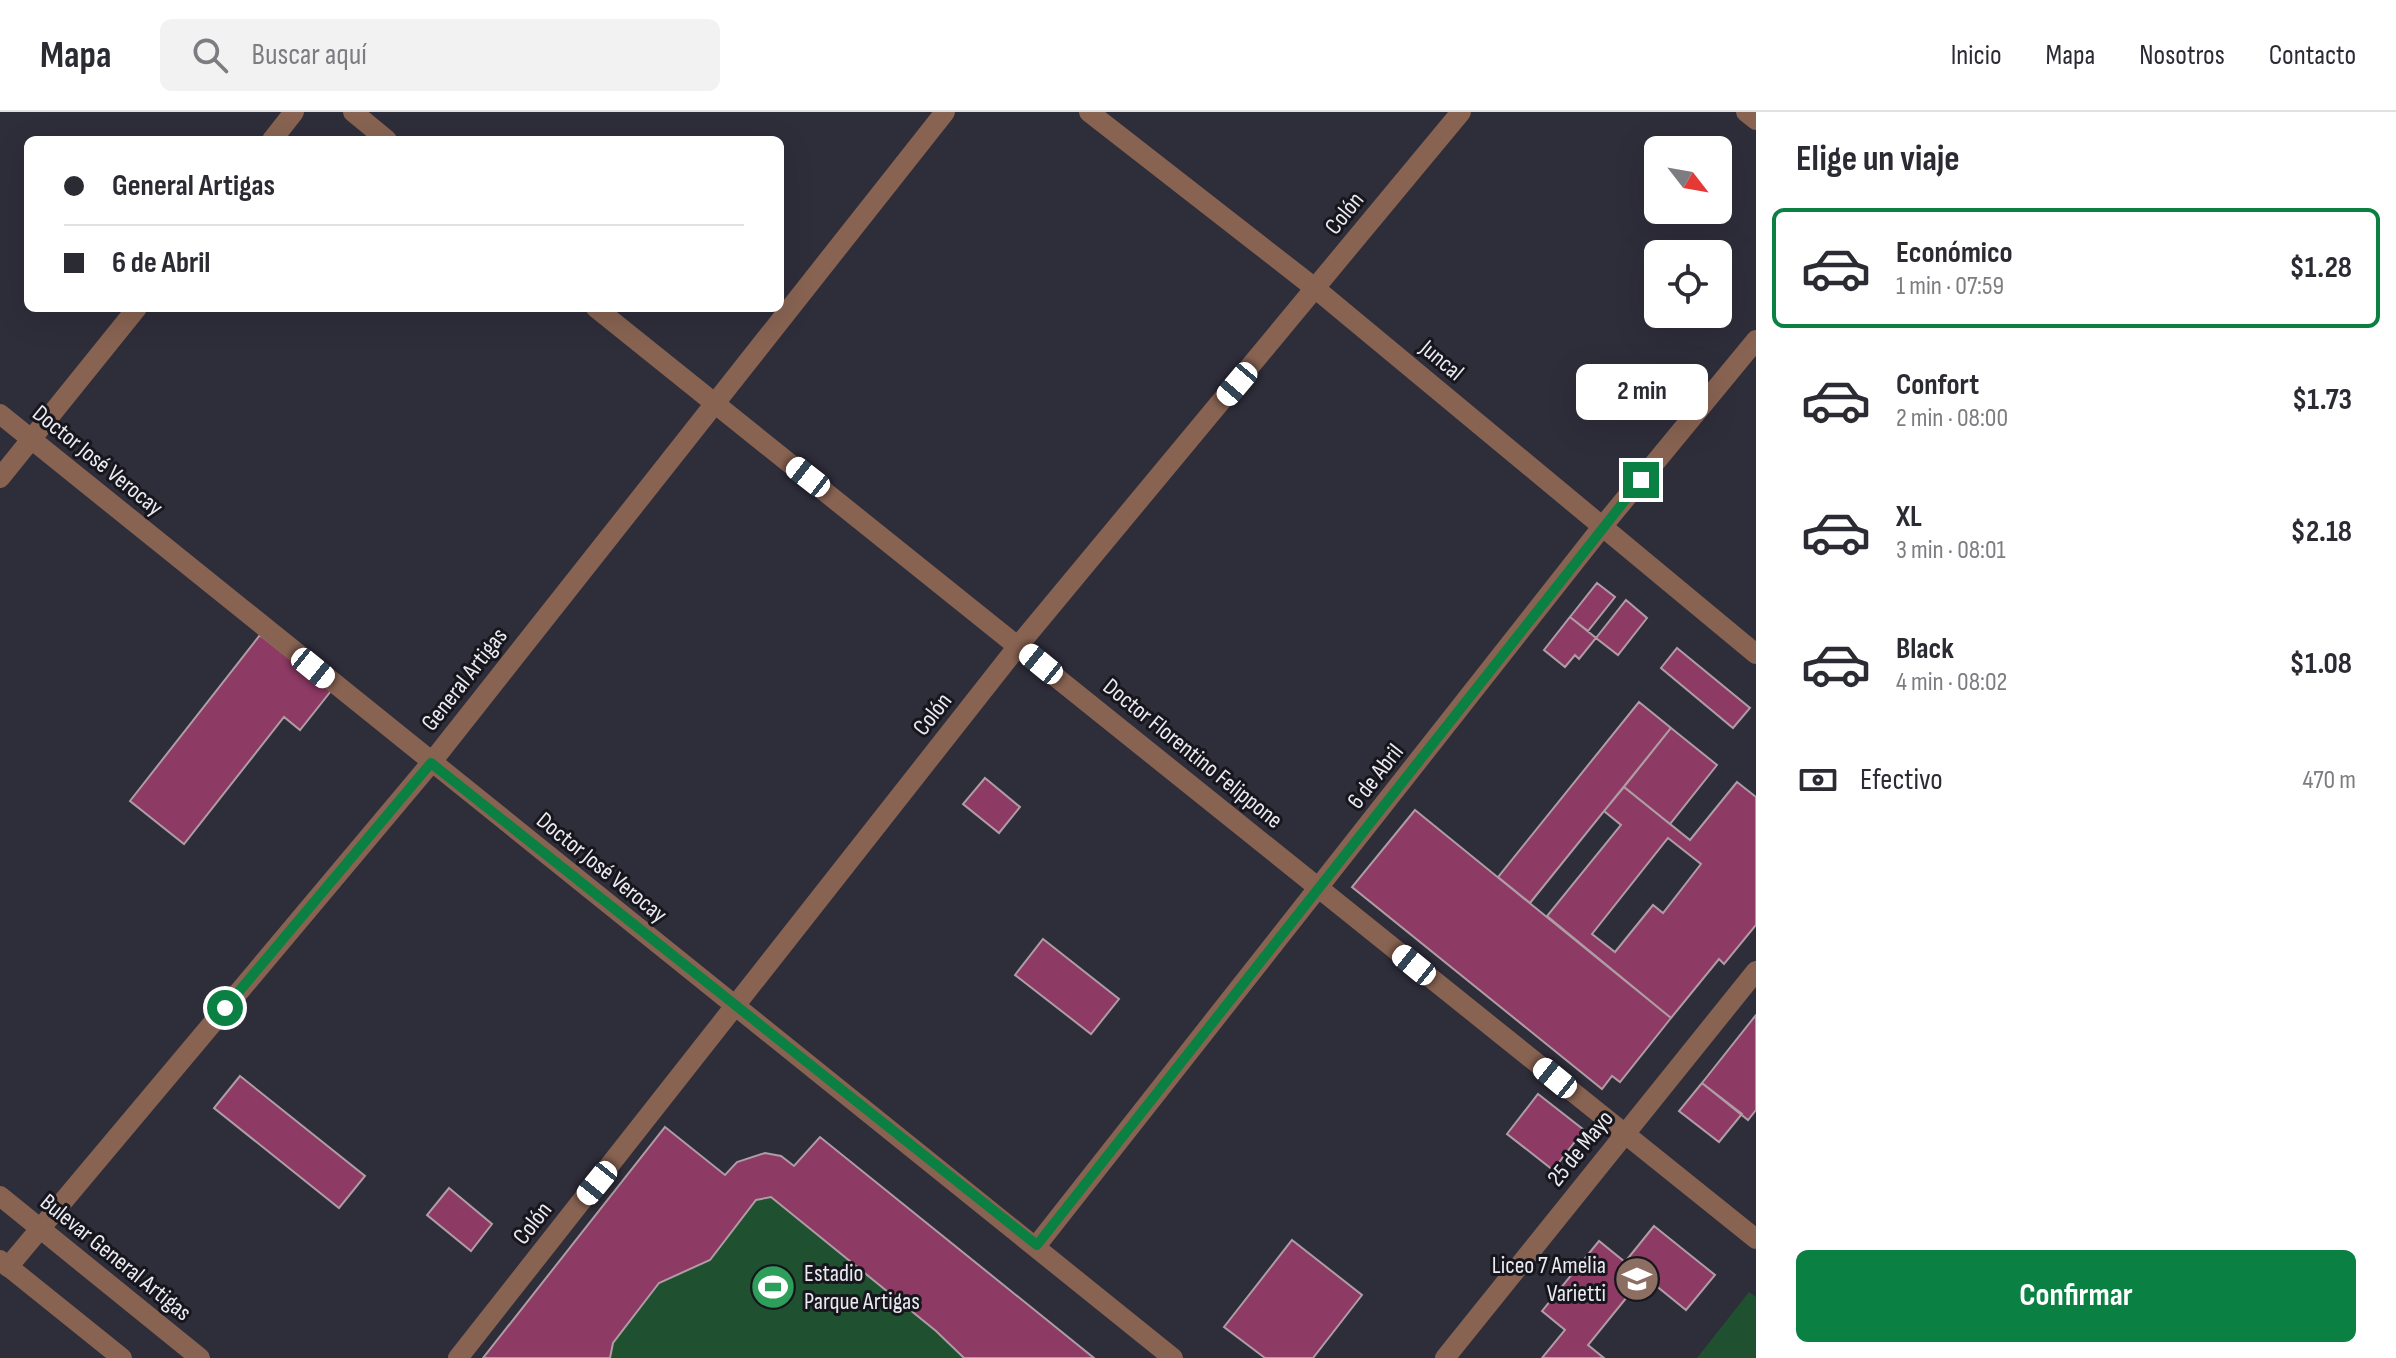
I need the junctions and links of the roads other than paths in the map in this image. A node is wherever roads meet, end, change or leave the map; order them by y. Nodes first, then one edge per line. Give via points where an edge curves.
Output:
1 (294, 112) edge
2 (353, 112) edge
3 (945, 112) edge
4 (1089, 112) edge
5 (1461, 112) edge
6 (1746, 112) edge
7 (1756, 120) edge
8 (275, 136) edge
9 (382, 136) edge
10 (1316, 289) junction
11 (134, 312) edge
12 (601, 312) edge
13 (1756, 340) edge
14 (714, 403) junction
15 (0, 414) edge
16 (31, 440) junction
17 (0, 478) edge
18 (1602, 527) junction
19 (1018, 646) junction
20 (1756, 654) edge
21 (431, 763) junction
22 (1320, 889) junction
23 (1756, 971) edge
24 (735, 1008) junction
25 (1625, 1134) junction
26 (0, 1196) edge
27 (40, 1228) junction
28 (1756, 1239) edge
29 (1037, 1245) junction
30 (4, 1264) edge
31 (122, 1358) edge
32 (200, 1358) edge
33 (458, 1358) edge
34 (1173, 1358) edge
35 (1445, 1358) edge

1 - 8 street
2 - 9 street
3 - 14 street, General Artigas
4 - 10 street, Juncal
5 - 10 street, Colón
6 - 7 street
10 - 18 street, Juncal
10 - 19 street, Colón
11 - 16 street
12 - 14 street, Doctor Florentino Felippone
13 - 18 street, 6 de Abril
14 - 19 street, Doctor Florentino Felippone
14 - 21 street, General Artigas
15 - 16 street, Doctor José Verocay
16 - 17 street
16 - 21 street, Doctor José Verocay
18 - 20 street, Juncal
18 - 22 street, 6 de Abril
19 - 22 street, Doctor Florentino Felippone
19 - 24 street, Colón
21 - 24 street, Doctor José Verocay
21 - 27 street, General Artigas
22 - 25 street, Doctor Florentino Felippone
22 - 29 street, 6 de Abril
23 - 25 street, 25 de Mayo
24 - 29 street, Doctor José Verocay
24 - 33 street, Colón
25 - 28 street, Doctor Florentino Felippone
25 - 35 street, 25 de Mayo
26 - 27 street, Bulevar General Artigas
27 - 30 street, General Artigas
27 - 32 street, Bulevar General Artigas
29 - 34 street, Doctor José Verocay
30 - 31 street

